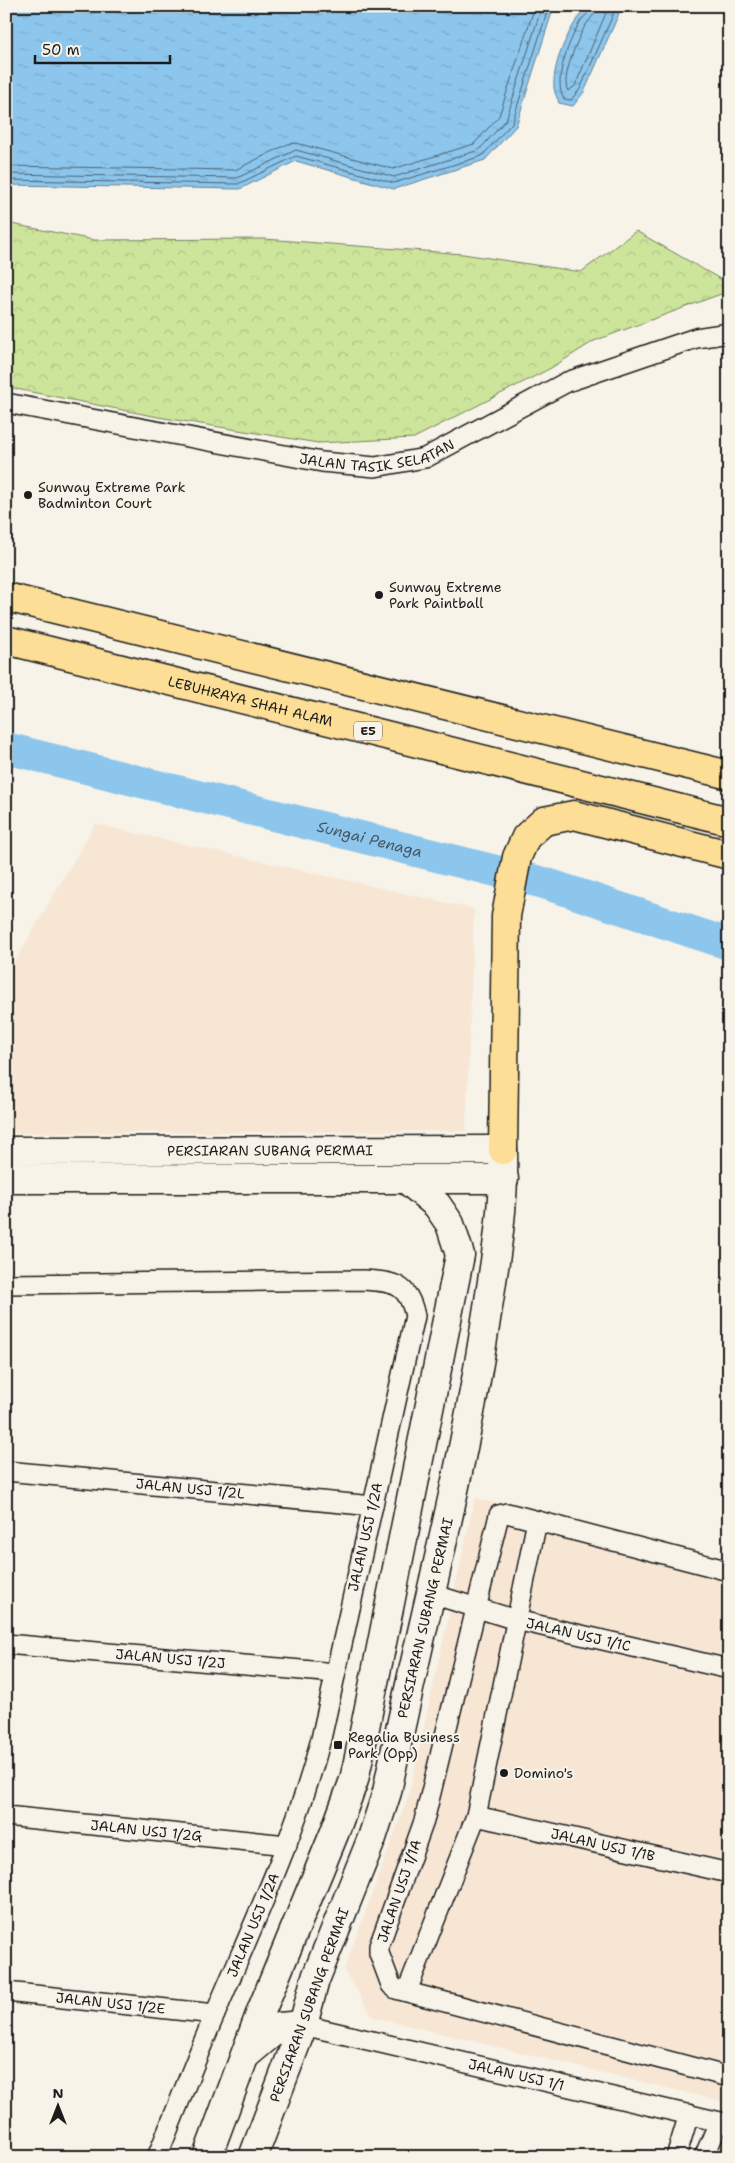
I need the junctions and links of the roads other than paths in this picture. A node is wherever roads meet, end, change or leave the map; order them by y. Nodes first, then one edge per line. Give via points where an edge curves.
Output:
1 (729, 333) edge
2 (6, 403) edge
3 (6, 597) edge
4 (6, 640) edge
5 (729, 776) edge
6 (729, 821) edge
7 (726, 854) edge
8 (6, 1150) edge
9 (504, 1150) junction
10 (6, 1179) edge
11 (406, 1179) junction
12 (504, 1179) junction
13 (6, 1284) edge
14 (6, 1471) edge
15 (373, 1506) junction
16 (537, 1521) junction
17 (729, 1570) edge
18 (432, 1594) junction
19 (476, 1608) junction
20 (516, 1620) junction
21 (6, 1644) edge
22 (729, 1669) edge
23 (335, 1673) junction
24 (6, 1816) edge
25 (476, 1816) junction
26 (287, 1845) junction
27 (729, 1873) edge
28 (293, 1937) junction
29 (407, 1991) junction
30 (6, 1992) edge
31 (215, 2014) junction
32 (303, 2025) junction
33 (245, 2056) junction
34 (729, 2077) edge
35 (689, 2114) junction
36 (724, 2123) edge
37 (157, 2157) edge
38 (207, 2157) edge
39 (253, 2157) edge
40 (676, 2157) edge
41 (704, 2157) edge

1 - 2 street, JALAN TASIK SELATAN via 696,338 568,382 425,458 375,467 322,462
3 - 5 highway
4 - 6 highway, LEBUHRAYA SHAH ALAM / E5
7 - 9 highway via 574,815 544,821 526,837 517,857 506,916
8 - 9 main road, PERSIARAN SUBANG PERMAI
9 - 12 main road, PERSIARAN SUBANG PERMAI
10 - 11 main road, PERSIARAN SUBANG PERMAI
11 - 12 main road, PERSIARAN SUBANG PERMAI
11 - 28 main road via 437,1205 450,1224 460,1255 354,1780
12 - 18 main road, PERSIARAN SUBANG PERMAI via 495,1266 475,1394
13 - 15 street, JALAN USJ 1/2A via 364,1280 391,1282 404,1289 412,1300 415,1316
14 - 15 street, JALAN USJ 1/2L
15 - 23 street, JALAN USJ 1/2A
16 - 17 street
16 - 19 street, JALAN USJ 1/1A via 499,1515
16 - 20 street
18 - 19 street, JALAN USJ 1/1C
18 - 32 main road, PERSIARAN SUBANG PERMAI via 387,1792 315,1980
19 - 20 street, JALAN USJ 1/1C
19 - 29 street, JALAN USJ 1/1A via 424,1820 379,1946 391,1985
20 - 22 street, JALAN USJ 1/1C
20 - 25 street
21 - 23 street, JALAN USJ 1/2J
23 - 26 street, JALAN USJ 1/2A via 313,1769
24 - 26 street, JALAN USJ 1/2G
25 - 27 street, JALAN USJ 1/1B
25 - 29 street
26 - 31 street, JALAN USJ 1/2A
28 - 32 main road via 286,2000 289,2010
28 - 33 main road
29 - 34 street, JALAN USJ 1/1A
30 - 31 street, JALAN USJ 1/2E
31 - 37 street, JALAN USJ 1/2A
32 - 33 main road via 279,2027
32 - 35 street, JALAN USJ 1/1
32 - 39 main road, PERSIARAN SUBANG PERMAI
33 - 38 main road
35 - 36 street, JALAN USJ 1/1
35 - 40 street
36 - 41 street

